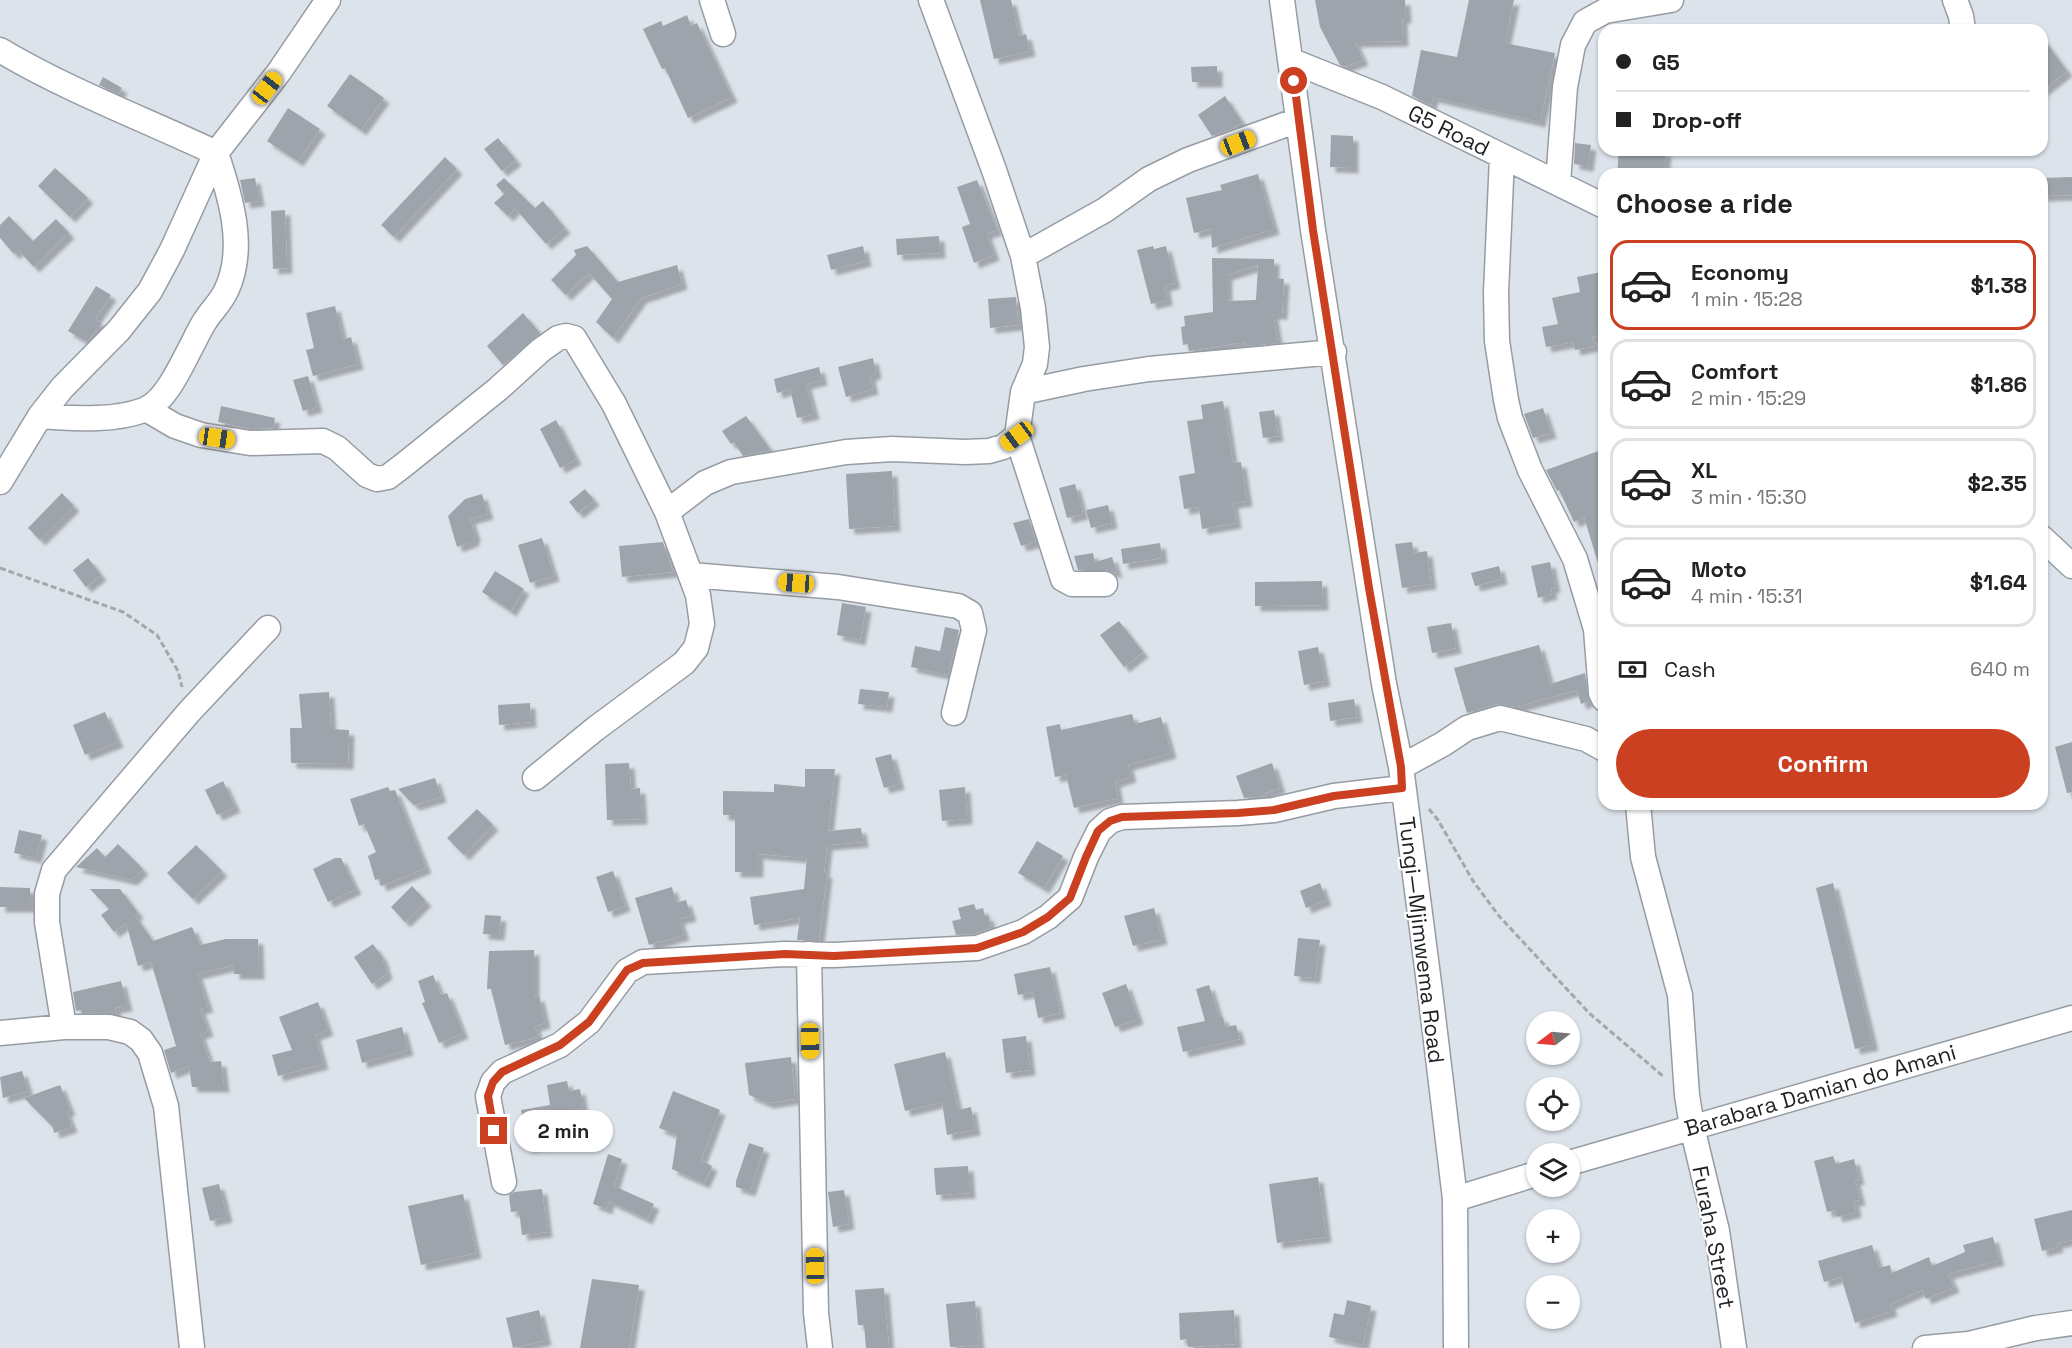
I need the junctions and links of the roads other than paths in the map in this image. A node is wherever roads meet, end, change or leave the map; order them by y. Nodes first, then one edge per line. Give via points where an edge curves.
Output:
1 (328, 0) edge
2 (712, 0) edge
3 (931, 0) edge
4 (1282, 0) edge
5 (1671, 0) edge
6 (1955, 0) edge
7 (1962, 24) edge
8 (723, 34) dead end
9 (0, 50) edge
10 (1292, 61) junction
11 (1298, 120) junction
12 (216, 153) junction
13 (1502, 157) junction
14 (1558, 183) junction
15 (1598, 203) edge
16 (1023, 256) junction
17 (1334, 352) junction
18 (1023, 392) junction
19 (146, 409) junction
20 (40, 416) junction
21 (1017, 436) junction
22 (0, 482) edge
23 (667, 512) junction
24 (2048, 544) edge
25 (2072, 566) edge
26 (691, 575) junction
27 (1105, 584) dead end
28 (268, 628) dead end
29 (1598, 655) edge
30 (954, 713) dead end
31 (1598, 746) edge
32 (1402, 777) junction
33 (535, 778) dead end
34 (1638, 810) edge
35 (808, 954) junction
36 (2072, 1018) edge
37 (64, 1028) junction
38 (0, 1033) edge
39 (1692, 1127) junction
40 (1580, 1160) edge
41 (1526, 1177) edge
42 (504, 1182) dead end
43 (1455, 1199) junction
44 (2072, 1323) edge
45 (1970, 1346) edge
46 (192, 1348) edge
47 (820, 1348) edge
48 (1456, 1348) edge
49 (1734, 1348) edge
50 (1925, 1348) edge

1 - 12 street
2 - 8 street
3 - 16 street
4 - 10 street, Tungi—Mjimwema Road
5 - 14 street via 1605,11 1585,22 1573,45 1565,87
6 - 7 street
9 - 12 street via 84,95
10 - 11 street, Tungi—Mjimwema Road
10 - 13 street, G5 Road via 1382,97
11 - 16 street via 1188,160 1149,179 1105,210
11 - 17 street, Tungi—Mjimwema Road
12 - 19 street via 233,213 234,263 226,291 203,323 169,389
12 - 20 street via 150,291
13 - 14 street, G5 Road
13 - 29 street via 1497,341 1506,400 1530,470 1575,559 1596,629
14 - 15 street, G5 Road
16 - 18 street via 1037,347 1035,364
17 - 18 street via 1149,369
17 - 32 street, Tungi—Mjimwema Road via 1372,609
18 - 21 street
19 - 20 street via 103,418
19 - 23 street via 201,435 250,443 323,441 377,479 388,477 405,465 541,350 566,336 574,338 614,404
20 - 22 street
21 - 23 street via 1003,447 989,451 846,452 730,472 705,483
21 - 27 street via 1063,579 1071,584
23 - 26 street
24 - 25 street
26 - 30 street via 838,587 958,606 970,613 974,630
26 - 33 street via 702,624 696,648 684,663
28 - 37 street via 189,712 54,870 46,894 47,922
31 - 32 street via 1586,739 1500,718 1467,728
32 - 35 street via 1274,810 1122,817 1110,821 1098,831 1070,898 1023,932 977,948
32 - 43 street, Tungi—Mjimwema Road
34 - 39 street, Furaha Street via 1642,857 1680,995
35 - 42 street via 643,963 627,970 589,1022 560,1045 511,1067 493,1082 488,1096
35 - 47 street
36 - 39 street, Barabara Damian do Amani
37 - 38 street
37 - 46 street via 109,1027 130,1032 150,1053 166,1106
39 - 40 street, Barabara Damian do Amani
39 - 49 street, Furaha Street via 1717,1231
41 - 43 street
43 - 48 street, Tungi—Mjimwema Road
44 - 45 street via 2036,1328
45 - 50 street

